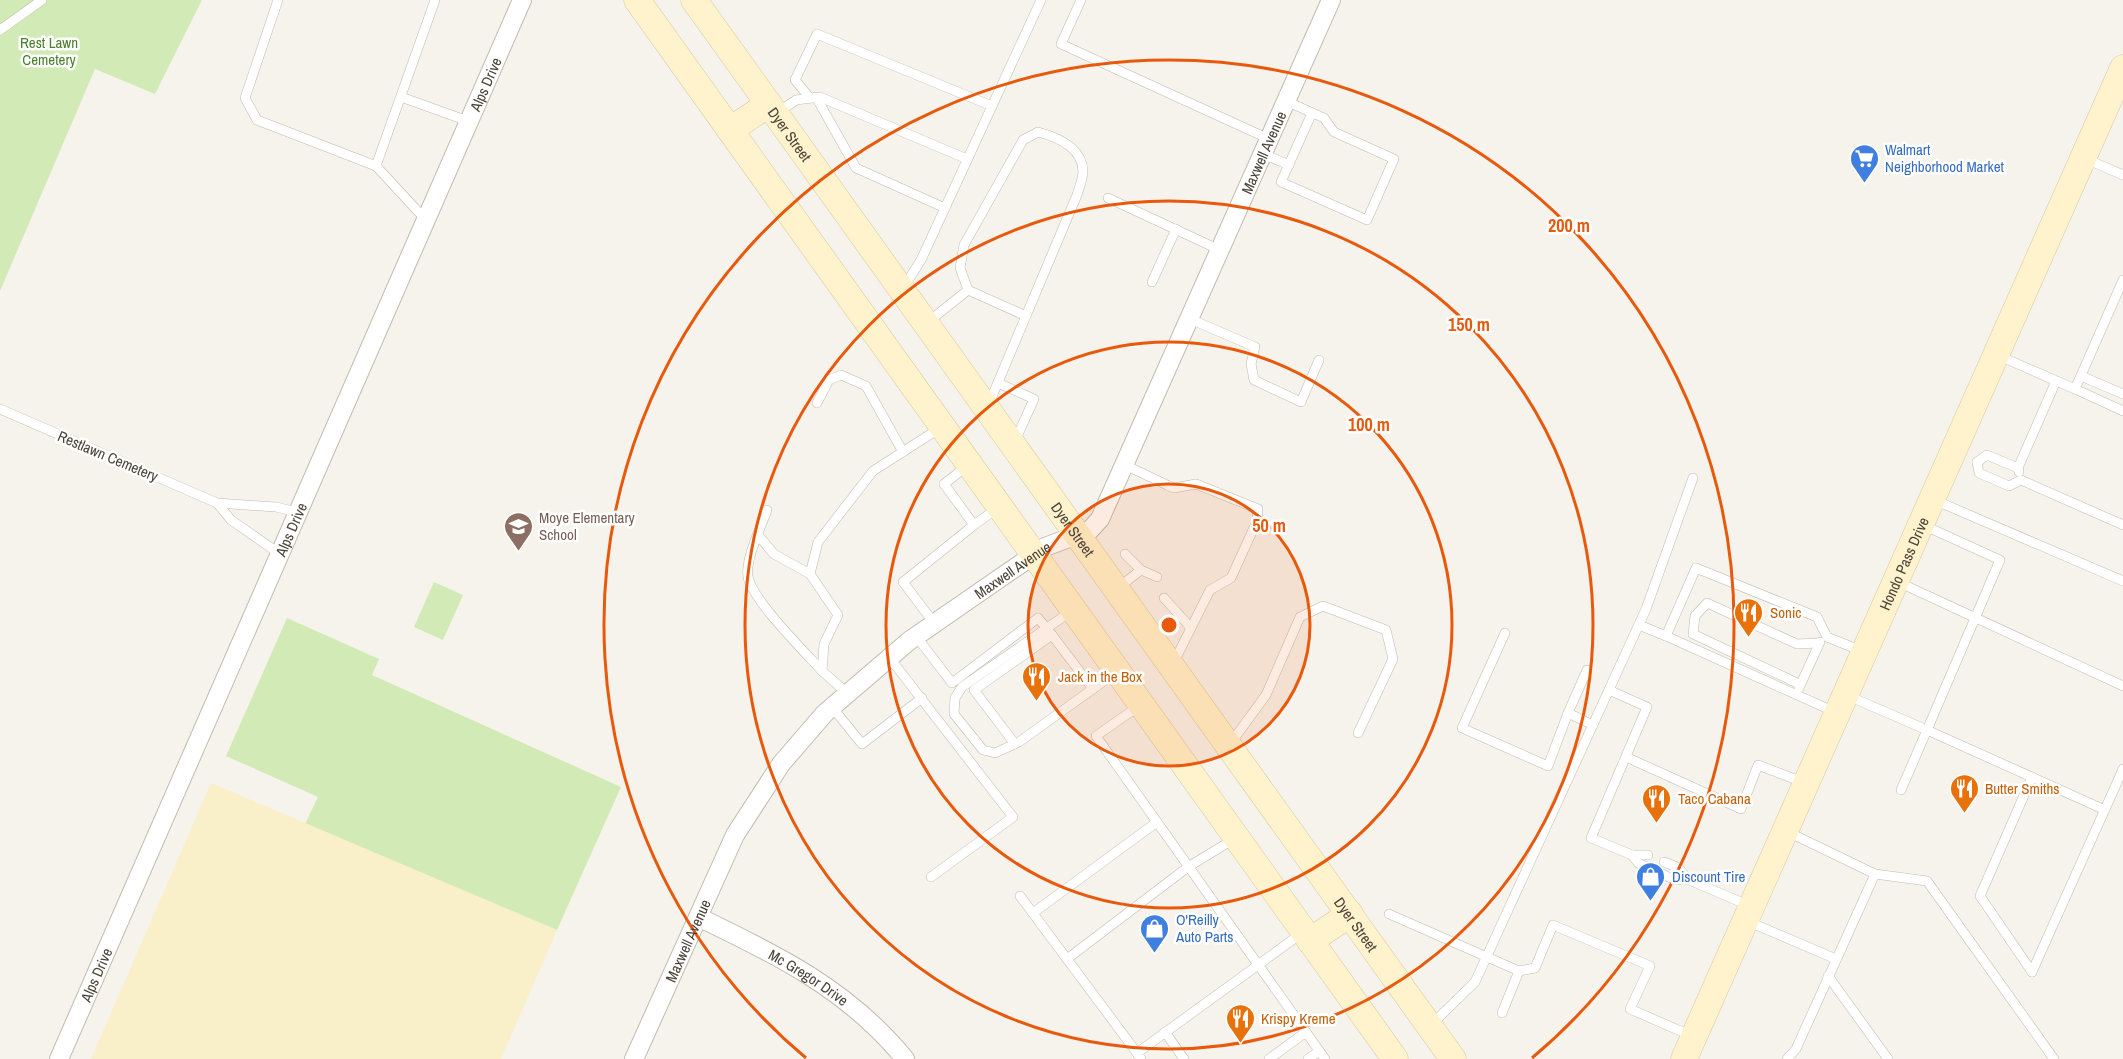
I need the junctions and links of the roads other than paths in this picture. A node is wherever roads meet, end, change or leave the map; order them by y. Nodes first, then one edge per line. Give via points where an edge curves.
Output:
1 (42, 0) edge
2 (278, 0) edge
3 (435, 0) edge
4 (522, 0) edge
5 (637, 0) edge
6 (694, 0) edge
7 (1041, 0) edge
8 (1081, 0) edge
9 (1331, 0) edge
10 (0, 30) edge
11 (2123, 68) edge
12 (400, 97) junction
13 (812, 97) junction
14 (1286, 101) junction
15 (992, 106) junction
16 (773, 109) junction
17 (1312, 113) junction
18 (468, 121) junction
19 (730, 130) junction
20 (1266, 146) junction
21 (2083, 158) junction
22 (967, 159) junction
23 (1289, 165) junction
24 (376, 166) junction
25 (2123, 176) edge
26 (1108, 198) dead end
27 (945, 208) junction
28 (425, 219) junction
29 (1176, 230) junction
30 (1220, 250) junction
31 (2123, 280) edge
32 (1152, 282) dead end
33 (902, 289) junction
34 (968, 290) junction
35 (2120, 296) edge
36 (1026, 316) junction
37 (1190, 319) junction
38 (927, 323) junction
39 (1995, 354) junction
40 (1319, 360) dead end
41 (2081, 376) junction
42 (2056, 381) junction
43 (998, 383) junction
44 (2075, 389) junction
45 (2123, 394) edge
46 (817, 403) dead end
47 (988, 408) junction
48 (0, 409) edge
49 (2123, 411) edge
50 (942, 426) junction
51 (1013, 444) junction
52 (903, 452) junction
53 (1965, 457) junction
54 (969, 464) junction
55 (1125, 465) junction
56 (2018, 468) junction
57 (1693, 478) dead end
58 (2021, 480) junction
59 (1932, 499) junction
60 (217, 503) junction
61 (999, 507) junction
62 (767, 510) dead end
63 (297, 512) junction
64 (1921, 524) junction
65 (975, 525) junction
66 (2123, 525) edge
67 (758, 535) junction
68 (1079, 536) junction
69 (280, 554) junction
70 (1034, 554) junction
71 (1125, 554) dead end
72 (1141, 570) junction
73 (810, 574) junction
74 (1157, 577) dead end
75 (1896, 581) junction
76 (2123, 581) edge
77 (1117, 589) junction
78 (1164, 598) dead end
79 (1073, 610) junction
80 (1976, 620) junction
81 (934, 624) junction
82 (1639, 625) junction
83 (1191, 628) junction
84 (1049, 631) junction
85 (1504, 633) dead end
86 (916, 636) junction
87 (1666, 636) junction
88 (1827, 637) junction
89 (1818, 643) junction
90 (1864, 652) junction
91 (889, 657) junction
92 (1172, 666) junction
93 (1587, 670) dead end
94 (822, 671) junction
95 (1117, 671) junction
96 (1799, 684) junction
97 (2123, 686) edge
98 (1093, 689) junction
99 (1609, 690) junction
100 (847, 693) junction
101 (1799, 696) junction
102 (922, 698) junction
103 (1841, 704) junction
104 (1141, 705) junction
105 (832, 706) junction
106 (1568, 713) junction
107 (1593, 724) junction
108 (1927, 730) junction
109 (1358, 733) dead end
110 (1015, 744) junction
111 (1229, 746) junction
112 (1626, 757) junction
113 (2123, 769) edge
114 (2032, 777) junction
115 (1806, 784) junction
116 (1901, 790) dead end
117 (2104, 810) junction
118 (1157, 822) junction
119 (1786, 831) junction
120 (1236, 837) junction
121 (1632, 855) junction
122 (1648, 855) dead end
123 (1664, 862) dead end
124 (1188, 867) junction
125 (1875, 874) junction
126 (931, 877) dead end
127 (1687, 879) junction
128 (1020, 896) dead end
129 (1033, 913) junction
130 (1350, 914) junction
131 (1389, 914) dead end
132 (1749, 914) junction
133 (698, 917) junction
134 (1307, 936) junction
135 (1487, 957) junction
136 (1068, 959) junction
137 (1836, 959) junction
138 (1258, 965) junction
139 (1519, 971) junction
140 (1828, 976) junction
141 (1502, 1013) dead end
142 (1430, 1026) junction
143 (1165, 1032) junction
144 (1306, 1032) junction
145 (1689, 1048) edge
146 (1322, 1055) edge
147 (1139, 1056) edge
148 (59, 1059) edge
149 (634, 1059) edge
150 (905, 1059) edge
151 (1184, 1059) edge
152 (1269, 1059) edge
153 (1308, 1059) edge
154 (1395, 1059) edge
155 (1453, 1059) edge
156 (1787, 1059) edge
157 (1888, 1059) edge
158 (2054, 1059) edge

1 - 10 lane
2 - 24 lane via 245,98 257,120
3 - 12 lane
4 - 18 street, Alps Drive
5 - 19 main road
6 - 16 main road, Dyer Street
7 - 15 lane
8 - 20 lane via 1061,44
9 - 14 street, Maxwell Avenue
11 - 21 main road, Hondo Pass Drive
12 - 18 lane
12 - 24 lane
13 - 15 lane via 795,80 817,34
13 - 16 lane
13 - 22 lane via 834,102
13 - 27 lane via 856,168
14 - 17 lane
14 - 20 street, Maxwell Avenue
15 - 22 lane
16 - 19 main road
16 - 33 main road, Dyer Street
17 - 23 lane
17 - 23 lane via 1324,118 1334,132 1394,159 1367,220 1281,182
18 - 28 street, Alps Drive
19 - 50 main road
20 - 23 lane
20 - 30 street, Maxwell Avenue
21 - 25 lane
21 - 39 main road, Hondo Pass Drive
22 - 27 lane
24 - 28 lane
26 - 29 lane
27 - 33 lane via 921,260
28 - 63 street, Alps Drive
29 - 30 lane
29 - 32 lane
30 - 37 street, Maxwell Avenue
31 - 35 lane
33 - 38 main road, Dyer Street
34 - 36 lane
34 - 36 lane via 960,268 964,245 1003,172 1023,140 1038,132 1058,137 1077,153 1083,171 1077,195
34 - 38 lane
35 - 41 lane
36 - 43 lane
37 - 40 lane via 1256,348 1251,364 1254,380 1301,402
37 - 55 street, Maxwell Avenue
38 - 47 main road, Dyer Street
39 - 42 lane
39 - 53 main road, Hondo Pass Drive
41 - 44 lane
41 - 45 lane
42 - 44 lane
42 - 56 lane
43 - 47 lane
43 - 51 lane via 1034,399
44 - 49 lane
46 - 52 lane via 829,380 841,375 866,386
47 - 51 main road, Dyer Street
48 - 60 lane, Restlawn Cemetery
50 - 52 lane
50 - 54 main road
51 - 68 main road, Dyer Street
52 - 73 lane via 873,471 818,542
53 - 56 lane via 1988,455
53 - 58 lane via 1979,473 2009,486
53 - 59 main road, Hondo Pass Drive
54 - 61 main road
54 - 65 lane via 944,484
55 - 68 street, Maxwell Avenue via 1100,519 1090,531
55 - 83 lane via 1174,488 1196,484 1258,509 1257,521 1231,578 1210,590
56 - 58 lane
57 - 82 lane
58 - 66 lane
59 - 64 main road, Hondo Pass Drive
59 - 76 lane
60 - 63 lane, Restlawn Cemetery
60 - 69 lane, Restlawn Cemetery via 231,520
61 - 65 lane
61 - 70 main road
62 - 67 lane
63 - 69 street, Alps Drive
64 - 75 main road, Hondo Pass Drive
64 - 80 lane via 2000,560
65 - 81 lane via 903,582
67 - 73 lane via 774,554
67 - 94 lane via 748,576 763,603
68 - 70 street, Maxwell Avenue via 1053,543
68 - 77 main road, Dyer Street
69 - 148 street, Alps Drive
70 - 79 main road
70 - 81 street, Maxwell Avenue
71 - 72 lane
72 - 74 lane
72 - 77 lane
73 - 94 lane via 838,615 824,644
75 - 80 lane
75 - 90 main road, Hondo Pass Drive
77 - 92 main road, Dyer Street
78 - 83 lane
79 - 84 lane
79 - 95 main road
80 - 97 lane
80 - 108 lane
81 - 86 street, Maxwell Avenue
82 - 87 lane
82 - 99 lane
83 - 92 lane
84 - 86 lane via 1038,618 952,682
84 - 98 lane
84 - 110 lane via 974,690
84 - 110 lane via 962,687 955,698 954,714 983,750 995,753
85 - 106 lane via 1462,728 1548,766
86 - 91 street, Maxwell Avenue
87 - 88 lane via 1696,568 1817,617
87 - 101 lane
88 - 89 lane
88 - 90 lane
89 - 96 lane
89 - 96 lane via 1797,644 1707,603 1695,616 1693,634
90 - 103 main road, Hondo Pass Drive
91 - 100 street, Maxwell Avenue
91 - 102 lane
92 - 111 main road, Dyer Street
93 - 106 lane
94 - 100 lane
95 - 98 lane
95 - 104 main road
96 - 101 lane
98 - 110 lane
99 - 107 lane
99 - 112 lane via 1647,707
100 - 105 street, Maxwell Avenue
101 - 103 lane
102 - 105 lane via 862,744
102 - 126 lane via 1013,817
103 - 108 lane
103 - 115 main road, Hondo Pass Drive
104 - 118 lane via 1096,736
104 - 120 main road
105 - 133 street, Maxwell Avenue via 781,765 735,835
106 - 107 lane
107 - 135 lane
108 - 114 lane
108 - 116 lane
109 - 111 lane via 1393,659 1386,630 1323,606 1300,617 1266,695
111 - 130 main road, Dyer Street
112 - 115 lane via 1741,809 1758,765
112 - 121 lane via 1591,838
113 - 117 lane
114 - 117 lane
114 - 117 lane via 1980,896 2032,972
115 - 119 main road, Hondo Pass Drive
118 - 124 lane
118 - 129 lane
119 - 125 lane
119 - 132 main road, Hondo Pass Drive
120 - 124 lane
120 - 134 main road
121 - 122 lane
121 - 127 lane via 1638,863 1675,880
123 - 127 lane via 1679,868
124 - 136 lane
124 - 138 lane
125 - 137 lane
125 - 158 lane via 1928,881
127 - 132 lane
128 - 129 lane
129 - 136 lane
130 - 134 main road
130 - 142 main road, Dyer Street
131 - 135 lane
132 - 137 lane
132 - 145 main road, Hondo Pass Drive
133 - 149 street, Maxwell Avenue
133 - 150 street, Mc Gregor Drive via 808,973 874,1026
134 - 138 lane
134 - 154 main road
135 - 139 lane
135 - 142 lane via 1475,982
136 - 147 lane
137 - 140 lane
138 - 143 lane
138 - 144 lane
139 - 141 lane
139 - 145 lane via 1535,968 1553,925 1650,966 1630,1009
140 - 156 lane via 1796,1049
140 - 157 lane
142 - 155 main road, Dyer Street
143 - 147 lane
143 - 151 lane
144 - 146 lane
144 - 152 lane
146 - 153 lane

